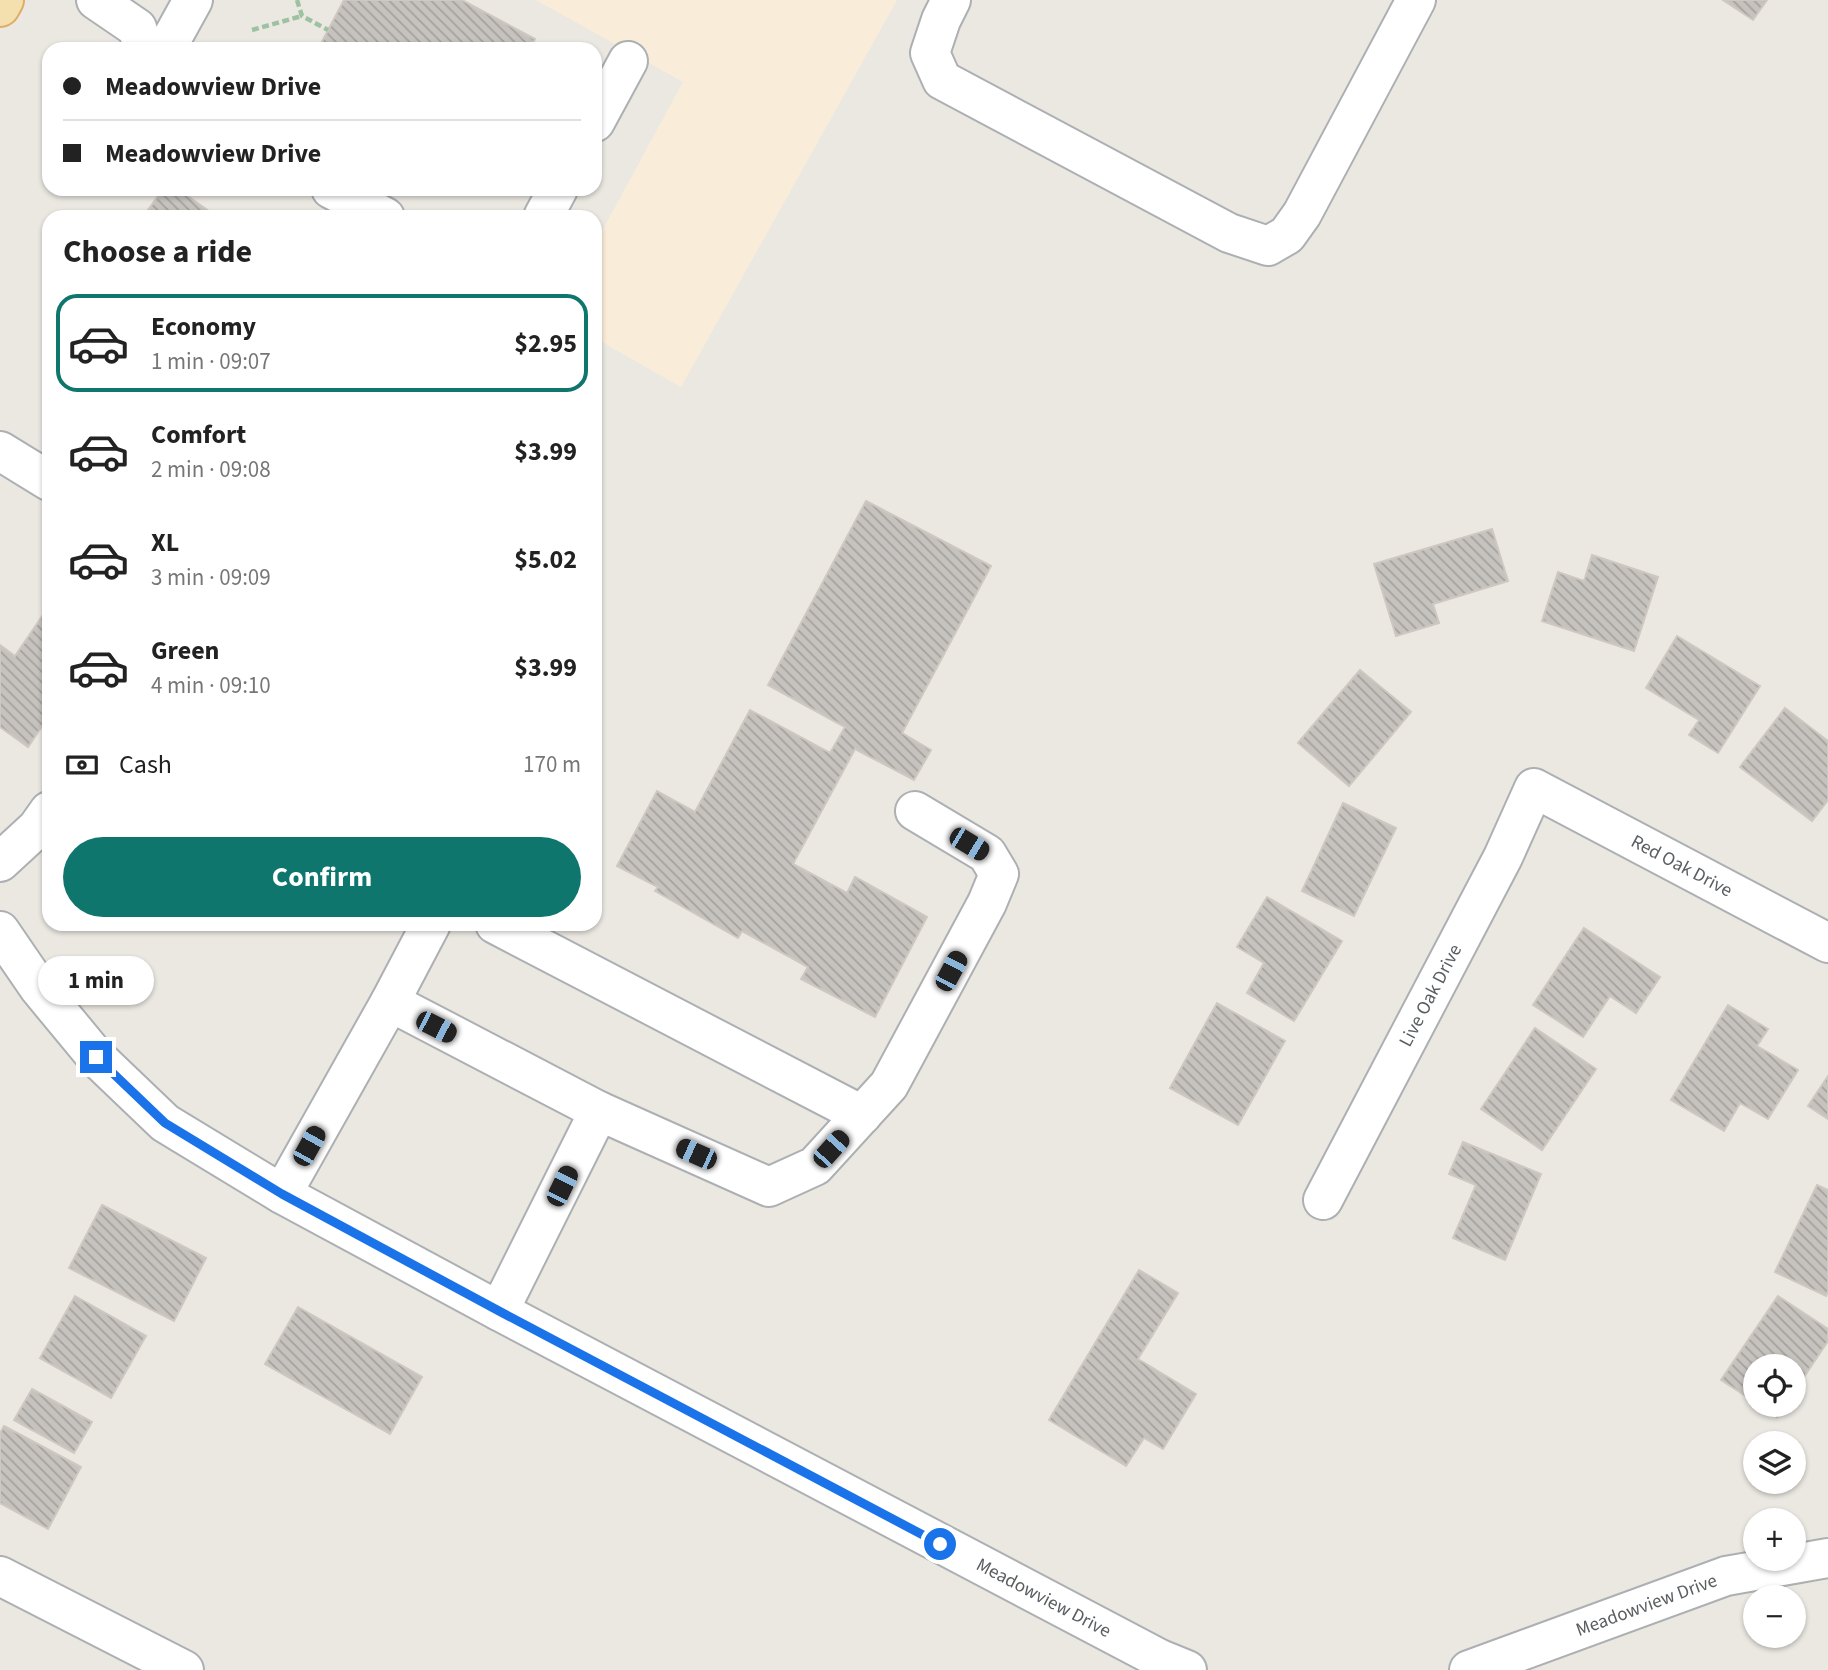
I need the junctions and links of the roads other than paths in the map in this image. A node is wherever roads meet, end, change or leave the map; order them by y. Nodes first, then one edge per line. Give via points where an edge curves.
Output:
1 (4, 0) edge
2 (96, 0) edge
3 (193, 0) edge
4 (951, 0) edge
5 (1416, 0) edge
6 (0, 8) edge
7 (142, 42) edge
8 (170, 42) edge
9 (628, 61) dead end
10 (602, 109) edge
11 (344, 196) edge
12 (372, 210) edge
13 (0, 451) edge
14 (42, 477) edge
15 (1534, 788) joint
16 (915, 811) dead end
17 (42, 821) edge
18 (0, 862) edge
19 (0, 931) edge
20 (427, 931) edge
21 (508, 931) edge
22 (1828, 943) edge
23 (390, 1002) junction
24 (599, 1111) junction
25 (862, 1115) junction
26 (282, 1194) junction
27 (1323, 1199) dead end
28 (499, 1311) junction
29 (1828, 1558) edge
30 (0, 1576) edge
31 (184, 1670) edge
32 (1187, 1670) edge
33 (1469, 1670) edge

1 - 6 main road
2 - 7 street via 137,29
3 - 8 street
4 - 5 street via 930,53 942,80 1229,233 1268,246 1287,235 1302,214
9 - 10 street
11 - 12 street
13 - 14 street
15 - 22 street, Red Oak Drive
15 - 27 street, Live Oak Drive via 1503,857
16 - 25 street via 987,854 999,874 889,1085
17 - 18 street
19 - 26 street, Meadowview Drive via 96,1057 165,1123
20 - 23 street
21 - 25 street
23 - 24 street
23 - 26 street
24 - 25 street via 769,1187 815,1166
24 - 28 street
26 - 28 street, Meadowview Drive
28 - 32 street, Meadowview Drive
29 - 33 street, Meadowview Drive via 1726,1576
30 - 31 street

